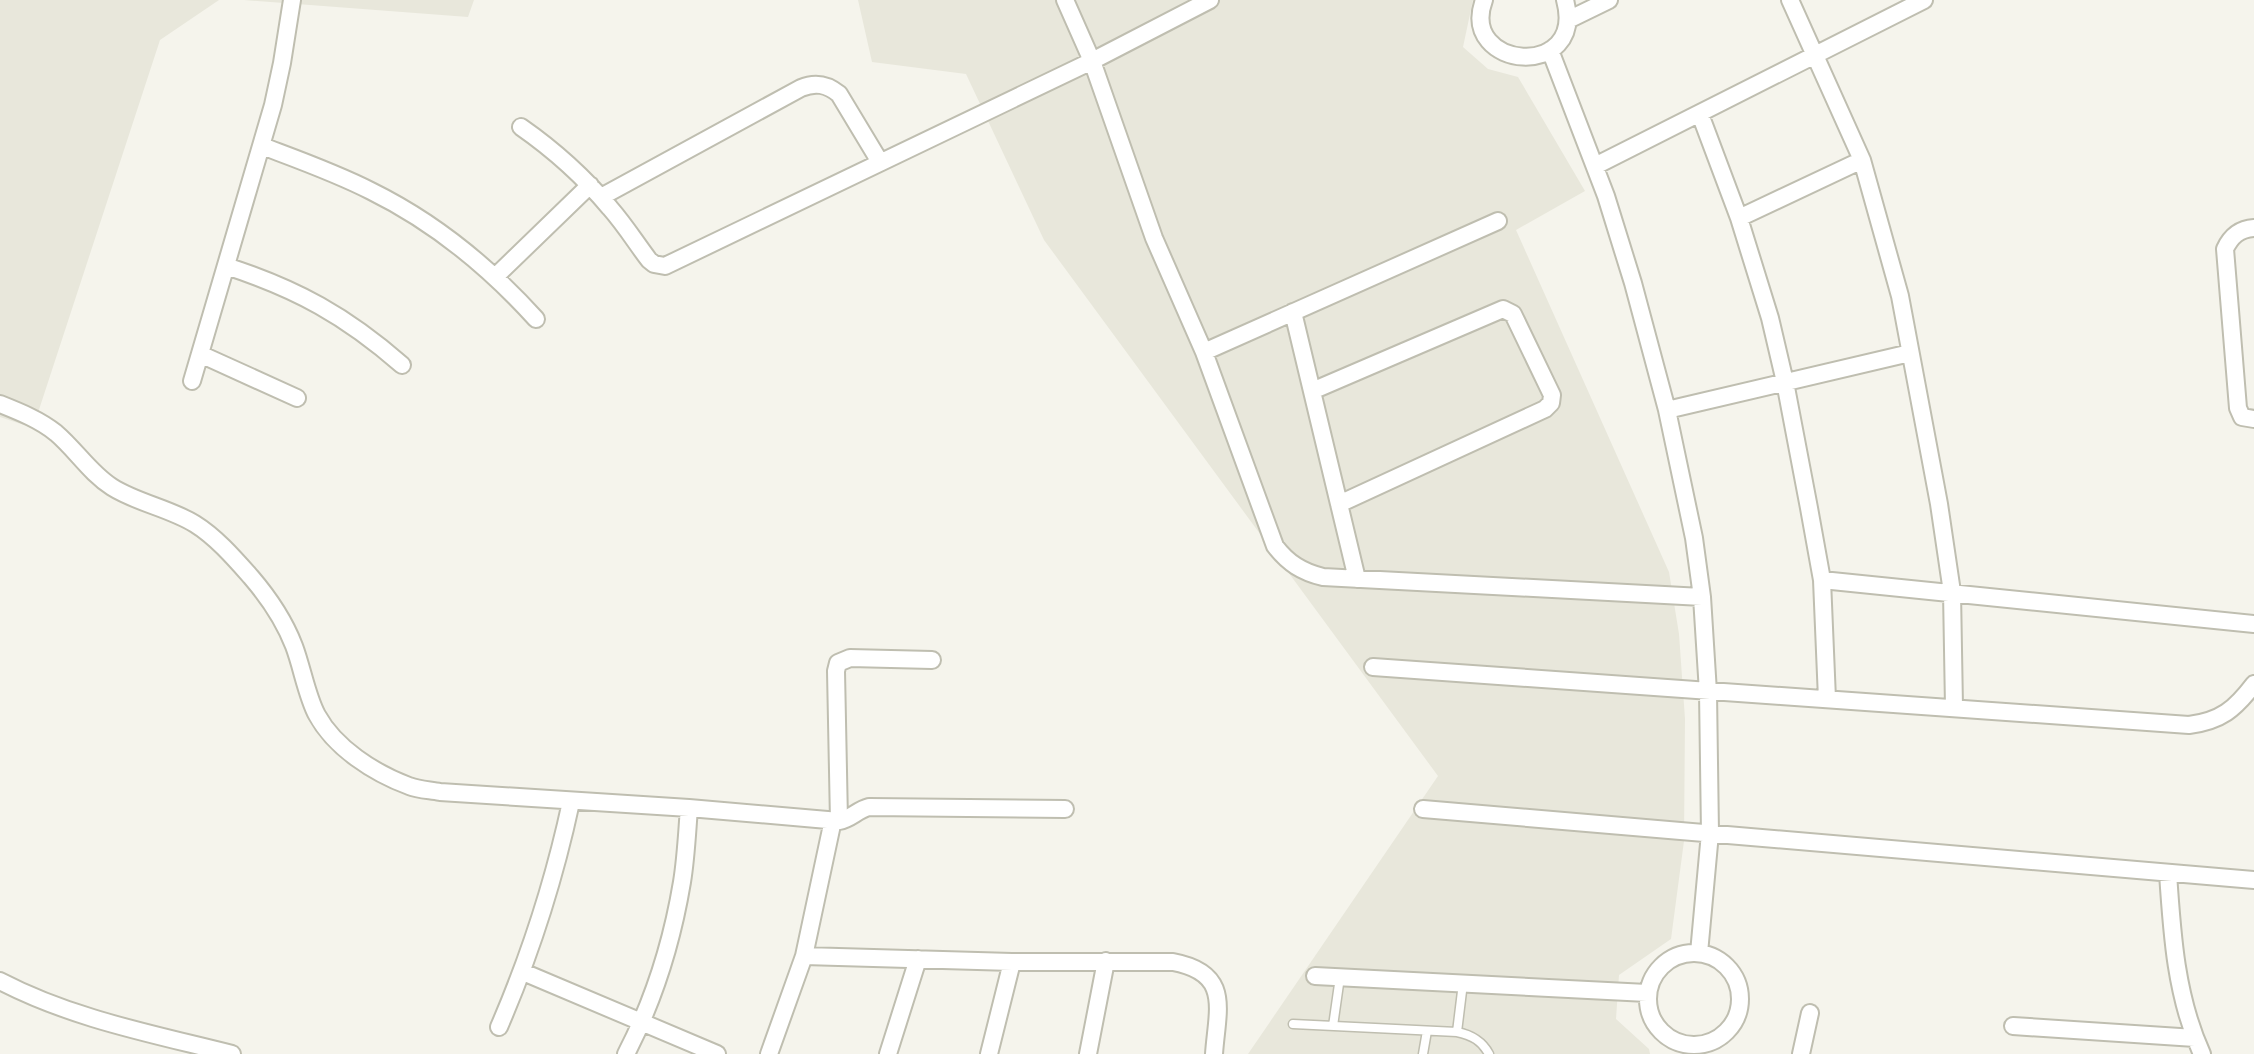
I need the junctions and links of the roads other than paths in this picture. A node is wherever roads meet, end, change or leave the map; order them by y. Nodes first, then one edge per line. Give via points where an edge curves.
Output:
1 (292, 0) edge
2 (1065, 0) edge
3 (1210, 0) edge
4 (1484, 0) edge
5 (1565, 0) edge
6 (1609, 0) edge
7 (1790, 0) edge
8 (1924, 0) edge
9 (1568, 20) junction
10 (1550, 50) junction
11 (1816, 56) junction
12 (1092, 61) junction
13 (1700, 114) junction
14 (521, 127) dead end
15 (262, 146) junction
16 (1862, 160) junction
17 (880, 162) junction
18 (1595, 166) junction
19 (595, 191) junction
20 (1739, 218) junction
21 (1498, 221) dead end
22 (2254, 228) edge
23 (226, 266) junction
24 (495, 277) junction
25 (1293, 312) junction
26 (536, 319) dead end
27 (1204, 352) junction
28 (1910, 353) junction
29 (200, 354) junction
30 (402, 365) dead end
31 (192, 381) dead end
32 (1785, 382) junction
33 (1312, 391) junction
34 (297, 398) dead end
35 (0, 404) edge
36 (1666, 410) junction
37 (2254, 419) edge
38 (1339, 504) junction
39 (1357, 579) junction
40 (1822, 580) junction
41 (1952, 592) junction
42 (1702, 597) junction
43 (2254, 624) edge
44 (932, 660) dead end
45 (1372, 667) dead end
46 (2254, 684) edge
47 (1708, 692) junction
48 (1827, 699) junction
49 (1954, 706) junction
50 (571, 802) junction
51 (689, 808) junction
52 (1065, 809) dead end
53 (1423, 809) dead end
54 (836, 820) junction
55 (1710, 832) junction
56 (2168, 873) junction
57 (2254, 880) edge
58 (1699, 953) junction
59 (804, 956) junction
60 (918, 959) junction
61 (1106, 961) junction
62 (1012, 962) junction
63 (523, 972) junction
64 (1315, 976) dead end
65 (1340, 977) junction
66 (0, 981) edge
67 (1464, 983) junction
68 (1647, 993) junction
69 (1810, 1013) dead end
70 (642, 1022) junction
71 (1293, 1024) dead end
72 (1333, 1026) junction
73 (2013, 1026) dead end
74 (499, 1027) dead end
75 (1427, 1031) junction
76 (1457, 1032) junction
77 (2195, 1038) junction
78 (1692, 1050) edge
79 (232, 1054) edge
80 (626, 1054) edge
81 (717, 1054) edge
82 (769, 1054) edge
83 (888, 1054) edge
84 (989, 1054) edge
85 (1088, 1054) edge
86 (1214, 1054) edge
87 (1423, 1054) edge
88 (1489, 1054) edge
89 (1801, 1054) edge
90 (2202, 1054) edge

1 - 15 street
2 - 12 street
3 - 12 street
4 - 10 street via 1481,21 1495,47 1522,58 1537,57
5 - 9 street
6 - 9 street
7 - 11 street
8 - 11 street
9 - 10 street via 1559,42
10 - 18 street
11 - 13 street
11 - 16 street
12 - 17 street
12 - 27 street via 1154,238
13 - 18 street
13 - 20 street
14 - 19 street
15 - 23 street
15 - 24 street via 338,175 405,210
16 - 20 street
16 - 28 street via 1900,296
17 - 19 street via 665,266 649,260
17 - 19 street via 839,94 815,84
18 - 36 street via 1633,284
19 - 24 street
20 - 32 street
21 - 25 street
22 - 37 street via 2236,234 2225,249 2238,408 2242,417
23 - 29 street
23 - 30 street via 312,300
24 - 26 street
25 - 27 street
25 - 33 street
27 - 39 street via 1275,546 1290,562 1311,574
28 - 32 street
28 - 41 street
29 - 31 street
29 - 34 street
32 - 36 street
32 - 40 street
33 - 38 street
33 - 38 street via 1503,309 1514,314 1552,395 1545,409
35 - 50 street via 45,425 113,488 195,524 231,556 271,601 294,646 316,713 347,751 410,786 440,792
36 - 42 street via 1694,538
38 - 39 street
39 - 42 street
40 - 41 street
40 - 48 street
41 - 43 street
41 - 49 street
42 - 47 street
44 - 54 street via 850,657 838,663
45 - 47 street
46 - 49 street via 2229,712 2189,725
47 - 48 street
47 - 55 street
48 - 49 street
50 - 51 street
50 - 63 street via 555,871
51 - 54 street
51 - 70 street via 682,881 667,953
52 - 54 street via 869,807
53 - 55 street
54 - 59 street
55 - 56 street
55 - 58 street
56 - 57 street
56 - 77 street via 2179,984
58 - 68 street via 1669,959 1651,980
58 - 78 street via 1725,965 1735,978 1740,993 1739,1009 1733,1024 1722,1035
59 - 60 street
59 - 82 street
60 - 62 street
60 - 83 street
61 - 62 street
61 - 85 street
61 - 86 street via 1173,962 1199,970 1209,979 1219,1003
62 - 84 street
63 - 70 street
63 - 74 street
64 - 65 street
65 - 67 street
65 - 72 lane
66 - 79 street via 73,1013
67 - 68 street
67 - 76 lane
68 - 78 street via 1654,1023 1664,1035
69 - 89 street
70 - 80 street
70 - 81 street
71 - 72 lane
72 - 75 lane
73 - 77 street
75 - 76 lane
75 - 87 lane
76 - 88 lane via 1474,1037
77 - 90 street

